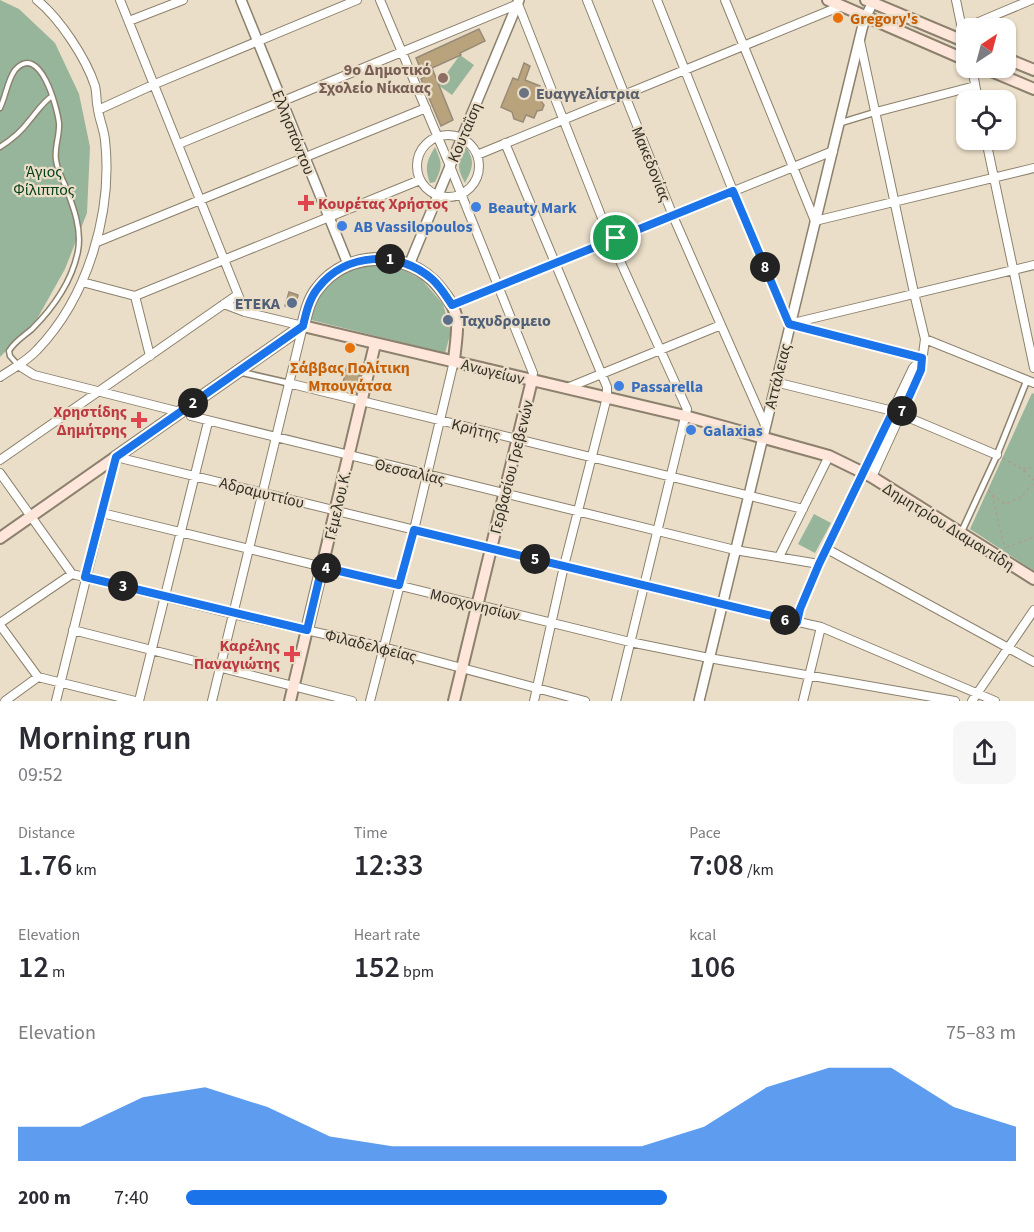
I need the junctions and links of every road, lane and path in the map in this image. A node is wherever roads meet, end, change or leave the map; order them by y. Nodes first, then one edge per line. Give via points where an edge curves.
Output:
1 (37, 0) edge
2 (120, 0) edge
3 (183, 0) edge
4 (241, 0) edge
5 (357, 0) edge
6 (380, 0) edge
7 (587, 0) edge
8 (657, 0) edge
9 (725, 0) edge
10 (828, 0) edge
11 (956, 0) edge
12 (1031, 0) edge
13 (519, 2) edge
14 (874, 2) edge
15 (842, 6) junction
16 (866, 16) junction
17 (959, 18) edge
18 (996, 18) edge
19 (129, 21) junction
20 (956, 34) edge
21 (860, 41) junction
22 (258, 42) junction
23 (744, 46) junction
24 (402, 51) junction
25 (956, 56) edge
26 (1016, 63) edge
27 (684, 70) junction
28 (1034, 70) edge
29 (974, 78) edge
30 (1008, 78) edge
31 (154, 84) junction
32 (975, 86) junction
33 (1034, 89) edge
34 (976, 90) edge
35 (624, 94) junction
36 (52, 96) junction
37 (282, 102) junction
38 (0, 108) edge
39 (426, 108) junction
40 (98, 110) junction
41 (876, 112) junction
42 (563, 120) junction
43 (840, 123) junction
44 (437, 136) junction
45 (462, 137) junction
46 (506, 143) junction
47 (179, 144) junction
48 (0, 147) edge
49 (988, 150) edge
50 (832, 151) junction
51 (477, 154) junction
52 (305, 158) junction
53 (450, 166) junction
54 (793, 167) junction
55 (1034, 168) edge
56 (994, 177) junction
57 (420, 180) junction
58 (733, 191) junction
59 (462, 194) junction
60 (438, 196) junction
61 (201, 200) junction
62 (894, 201) junction
63 (329, 216) junction
64 (673, 216) junction
65 (815, 221) junction
66 (611, 241) junction
67 (97, 242) junction
68 (224, 260) junction
69 (555, 263) junction
70 (348, 264) junction
71 (409, 265) junction
72 (1034, 265) edge
73 (1013, 270) junction
74 (82, 282) junction
75 (498, 286) junction
76 (914, 293) junction
77 (237, 295) junction
78 (135, 296) junction
79 (224, 304) junction
80 (452, 305) junction
81 (245, 312) junction
82 (789, 324) junction
83 (721, 325) junction
84 (303, 326) junction
85 (926, 339) junction
86 (375, 344) junction
87 (659, 351) junction
88 (150, 356) junction
89 (922, 358) junction
90 (454, 361) junction
91 (1034, 363) edge
92 (18, 365) junction
93 (238, 371) junction
94 (603, 374) junction
95 (532, 376) junction
96 (0, 377) edge
97 (775, 382) junction
98 (1030, 382) edge
99 (288, 383) junction
100 (567, 388) junction
101 (99, 391) junction
102 (607, 392) junction
103 (362, 401) junction
104 (180, 412) junction
105 (897, 413) junction
106 (191, 416) joint
107 (685, 416) junction
108 (440, 420) junction
109 (208, 422) junction
110 (765, 425) junction
111 (275, 438) junction
112 (518, 439) junction
113 (762, 439) junction
114 (997, 455) junction
115 (349, 456) junction
116 (829, 456) junction
117 (116, 457) junction
118 (591, 457) junction
119 (0, 460) edge
120 (1034, 467) edge
121 (1022, 469) junction
122 (0, 473) edge
123 (868, 474) junction
124 (427, 475) junction
125 (195, 476) junction
126 (671, 476) junction
127 (1034, 482) edge
128 (986, 488) dead end
129 (262, 492) junction
130 (504, 493) junction
131 (748, 495) junction
132 (992, 495) junction
133 (803, 509) junction
134 (336, 511) junction
135 (577, 511) junction
136 (102, 513) junction
137 (31, 516) junction
138 (414, 530) junction
139 (658, 531) junction
140 (181, 532) junction
141 (961, 534) junction
142 (1034, 537) edge
143 (0, 538) edge
144 (1006, 548) junction
145 (249, 549) junction
146 (491, 549) junction
147 (827, 549) junction
148 (735, 550) junction
149 (1003, 555) dead end
150 (779, 557) junction
151 (819, 564) junction
152 (564, 566) junction
153 (322, 567) junction
154 (72, 574) junction
155 (85, 577) junction
156 (1034, 579) edge
157 (399, 585) junction
158 (644, 586) junction
159 (165, 596) junction
160 (477, 604) junction
161 (722, 605) junction
162 (1034, 610) edge
163 (233, 614) junction
164 (551, 622) junction
165 (797, 622) junction
166 (0, 624) edge
167 (820, 627) junction
168 (73, 630) junction
169 (307, 630) junction
170 (630, 642) junction
171 (383, 647) junction
172 (1008, 648) junction
173 (152, 650) junction
174 (709, 658) junction
175 (1034, 662) edge
176 (220, 668) junction
177 (462, 668) junction
178 (809, 675) junction
179 (38, 677) junction
180 (61, 682) junction
181 (293, 686) junction
182 (536, 689) junction
183 (975, 697) edge
184 (5, 701) edge
185 (56, 701) edge
186 (137, 701) edge
187 (212, 701) edge
188 (290, 701) edge
189 (352, 701) edge
190 (370, 701) edge
191 (454, 701) edge
192 (534, 701) edge
193 (585, 701) edge
194 (616, 701) edge
195 (699, 701) edge
196 (803, 701) edge
197 (955, 701) edge
198 (995, 701) edge

1 - 40 street via 51,12 82,60 95,87
2 - 19 street
3 - 19 street
4 - 22 street, Ελλησπόντου
5 - 22 street
6 - 24 street
7 - 35 street, Μακεδονίας
8 - 27 street
9 - 23 street
10 - 15 main road
11 - 17 street
12 - 18 street
13 - 24 street
13 - 42 street
13 - 45 street, Κουταΐση
14 - 16 street, Αττάλειας
14 - 20 main road
15 - 16 main road
15 - 23 street
16 - 21 street, Αττάλειας
16 - 25 main road
19 - 31 street
21 - 41 street
21 - 43 street, Αττάλειας
22 - 31 street
22 - 37 street, Ελλησπόντου
23 - 27 street
23 - 54 street
24 - 37 street
24 - 39 street
26 - 28 main road
27 - 35 street
27 - 58 street
29 - 32 street
30 - 33 main road
31 - 40 street
31 - 47 street
32 - 34 street
32 - 41 street
35 - 42 street
35 - 64 street, Μακεδονίας
36 - 38 lane via 38,68 23,63 12,76
36 - 48 lane via 16,136
36 - 92 lane via 59,125 56,158 76,215 78,252 72,271 48,312 9,351
37 - 47 street
37 - 52 street, Ελλησπόντου
39 - 44 street
39 - 52 street
40 - 67 street via 105,139 106,191
41 - 43 street
41 - 62 street
42 - 46 street
42 - 66 street
43 - 50 street, Αττάλειας
44 - 45 street
44 - 53 street
44 - 57 street via 419,153
45 - 51 street
45 - 53 street, Κουταΐση
46 - 51 street
46 - 69 street
47 - 61 street
49 - 56 street
50 - 54 street
50 - 65 street, Αττάλειας
51 - 59 street via 480,168 476,181
52 - 61 street
52 - 63 street, Ελλησπόντου
53 - 59 street
53 - 60 street, Κουταΐση
54 - 58 street
54 - 65 street
55 - 56 street
56 - 62 street
56 - 73 street
57 - 60 street
57 - 63 street
58 - 64 street
58 - 82 street
59 - 60 street
59 - 75 street
60 - 71 street, Κουταΐση
61 - 67 street
61 - 68 street
62 - 65 street
62 - 76 street
63 - 68 street
63 - 70 street, Ελλησπόντου
64 - 66 street
64 - 83 street, Μακεδονίας
65 - 82 street, Αττάλειας
66 - 69 street
66 - 87 street
67 - 74 street
68 - 77 street
68 - 78 street
69 - 75 street
69 - 94 street
70 - 71 main road via 381,258
70 - 84 main road via 318,287
71 - 80 main road via 433,280
72 - 73 street
73 - 76 street
73 - 91 street
74 - 78 street
74 - 92 street via 37,351
75 - 80 street
75 - 95 street
76 - 82 street
76 - 85 street
77 - 79 street
77 - 81 street
78 - 88 street
79 - 81 street, Ανωγείων
79 - 88 street
80 - 90 main road via 457,319
81 - 84 street, Ανωγείων
82 - 89 street
82 - 97 street, Αττάλειας
83 - 87 street
83 - 110 street, Μακεδονίας
84 - 86 main road, Ανωγείων
84 - 93 main road
84 - 99 street
85 - 89 street
85 - 98 street
86 - 90 main road, Ανωγείων
86 - 103 main road, Γέμελου Κ.
87 - 94 street
87 - 107 street via 687,409
88 - 101 street
89 - 105 street via 914,368
90 - 95 main road, Ανωγείων
90 - 108 street
92 - 96 street
92 - 101 street, Θεσσαλίας via 34,375
93 - 99 street, Κρήτης
93 - 104 main road
94 - 100 street
94 - 102 street
95 - 100 main road, Ανωγείων
95 - 112 main road, Γερβασίου Γρεβενών
97 - 105 street
97 - 110 street, Αττάλειας
98 - 114 street
99 - 103 street, Κρήτης
99 - 111 street
100 - 102 main road, Ανωγείων
101 - 104 street, Θεσσαλίας
101 - 119 street
102 - 107 main road, Ανωγείων
102 - 118 street
103 - 108 street, Κρήτης
103 - 115 main road, Γέμελου Κ.
104 - 106 street, Θεσσαλίας
104 - 117 main road
105 - 114 street
105 - 123 street
106 - 109 street, Θεσσαλίας
107 - 113 main road, Ανωγείων
107 - 126 street
108 - 112 street, Κρήτης
108 - 124 street
109 - 111 street, Θεσσαλίας
109 - 125 street
110 - 113 street, Αττάλειας
111 - 115 street, Θεσσαλίας
111 - 129 street
112 - 118 street, Κρήτης
112 - 130 main road, Γερβασίου Γρεβενών
113 - 116 main road, Δημητρίου Διαμαντίδη
113 - 131 street, Αττάλειας
114 - 121 path
114 - 141 street
115 - 124 street, Θεσσαλίας
115 - 134 main road, Γέμελου Κ.
116 - 123 main road, Δημητρίου Διαμαντίδη
116 - 133 street
117 - 125 street, Αδραμυττίου
117 - 136 street
117 - 137 main road
118 - 126 street, Κρήτης
118 - 135 street
120 - 121 path
121 - 127 path
122 - 137 street
123 - 141 main road, Δημητρίου Διαμαντίδη
123 - 147 street
124 - 130 street, Θεσσαλίας
124 - 138 street
125 - 129 street, Αδραμυττίου
125 - 140 street
126 - 131 street, Κρήτης
126 - 139 street
127 - 132 path via 1022,497 1005,504
128 - 132 path
129 - 134 street, Αδραμυττίου
129 - 145 street
130 - 135 street, Θεσσαλίας
130 - 146 main road, Γερβασίου Γρεβενών
131 - 133 street, Κρήτης
131 - 148 street, Αττάλειας
132 - 144 path
133 - 150 street
134 - 138 street, Αδραμυττίου
134 - 153 main road, Γέμελου Κ.
135 - 139 street, Θεσσαλίας
135 - 152 street
136 - 140 street, Μοσχονησίων
136 - 155 street
137 - 143 main road
137 - 154 street
138 - 146 street, Αδραμυττίου
138 - 157 street
139 - 148 street, Θεσσαλίας
139 - 158 street
140 - 145 street, Μοσχονησίων
140 - 159 street
141 - 156 main road, Δημητρίου Διαμαντίδη
142 - 144 path
144 - 149 path
145 - 153 street, Μοσχονησίων
145 - 163 street
146 - 152 street, Αδραμυττίου
146 - 160 main road, Γερβασίου Γρεβενών
147 - 151 street
147 - 172 street
148 - 150 street, Θεσσαλίας
148 - 161 street, Αττάλειας
150 - 151 street, Θεσσαλίας
151 - 165 street
152 - 158 street, Αδραμυττίου
152 - 164 street
153 - 157 street, Μοσχονησίων
153 - 169 main road, Γέμελου Κ.
154 - 155 street, Φιλαδελφείας
154 - 166 street
155 - 159 street, Φιλαδελφείας
155 - 168 street
157 - 160 street, Μοσχονησίων
157 - 171 street
158 - 161 street, Αδραμυττίου
158 - 170 street
159 - 163 street, Φιλαδελφείας
159 - 173 street
160 - 164 street, Μοσχονησίων
160 - 177 main road, Γερβασίου Γρεβενών
161 - 165 street, Αδραμυττίου
161 - 174 street, Αττάλειας
162 - 172 street
163 - 169 street, Φιλαδελφείας
163 - 176 street
164 - 170 street, Μοσχονησίων
164 - 182 street
165 - 167 street, Αδραμυττίου
166 - 179 street
167 - 178 street
167 - 183 street, Αδραμυττίου
168 - 173 street
168 - 180 street
169 - 171 street, Φιλαδελφείας
169 - 181 main road, Γέμελου Κ.
170 - 174 street, Μοσχονησίων
170 - 194 street
171 - 177 street, Φιλαδελφείας
171 - 190 street
172 - 175 street
172 - 183 street
173 - 176 street
173 - 186 street
174 - 178 street, Μοσχονησίων
174 - 195 street, Αττάλειας
176 - 181 street
176 - 187 street
177 - 182 street, Φιλαδελφείας
177 - 191 main road, Γερβασίου Γρεβενών
178 - 196 street
178 - 197 street, Μοσχονησίων
179 - 180 street
179 - 184 street
180 - 185 street
180 - 186 street
181 - 188 main road, Γέμελου Κ.
181 - 189 street
182 - 192 street
182 - 193 street, Φιλαδελφείας
183 - 198 street, Αδραμυττίου

